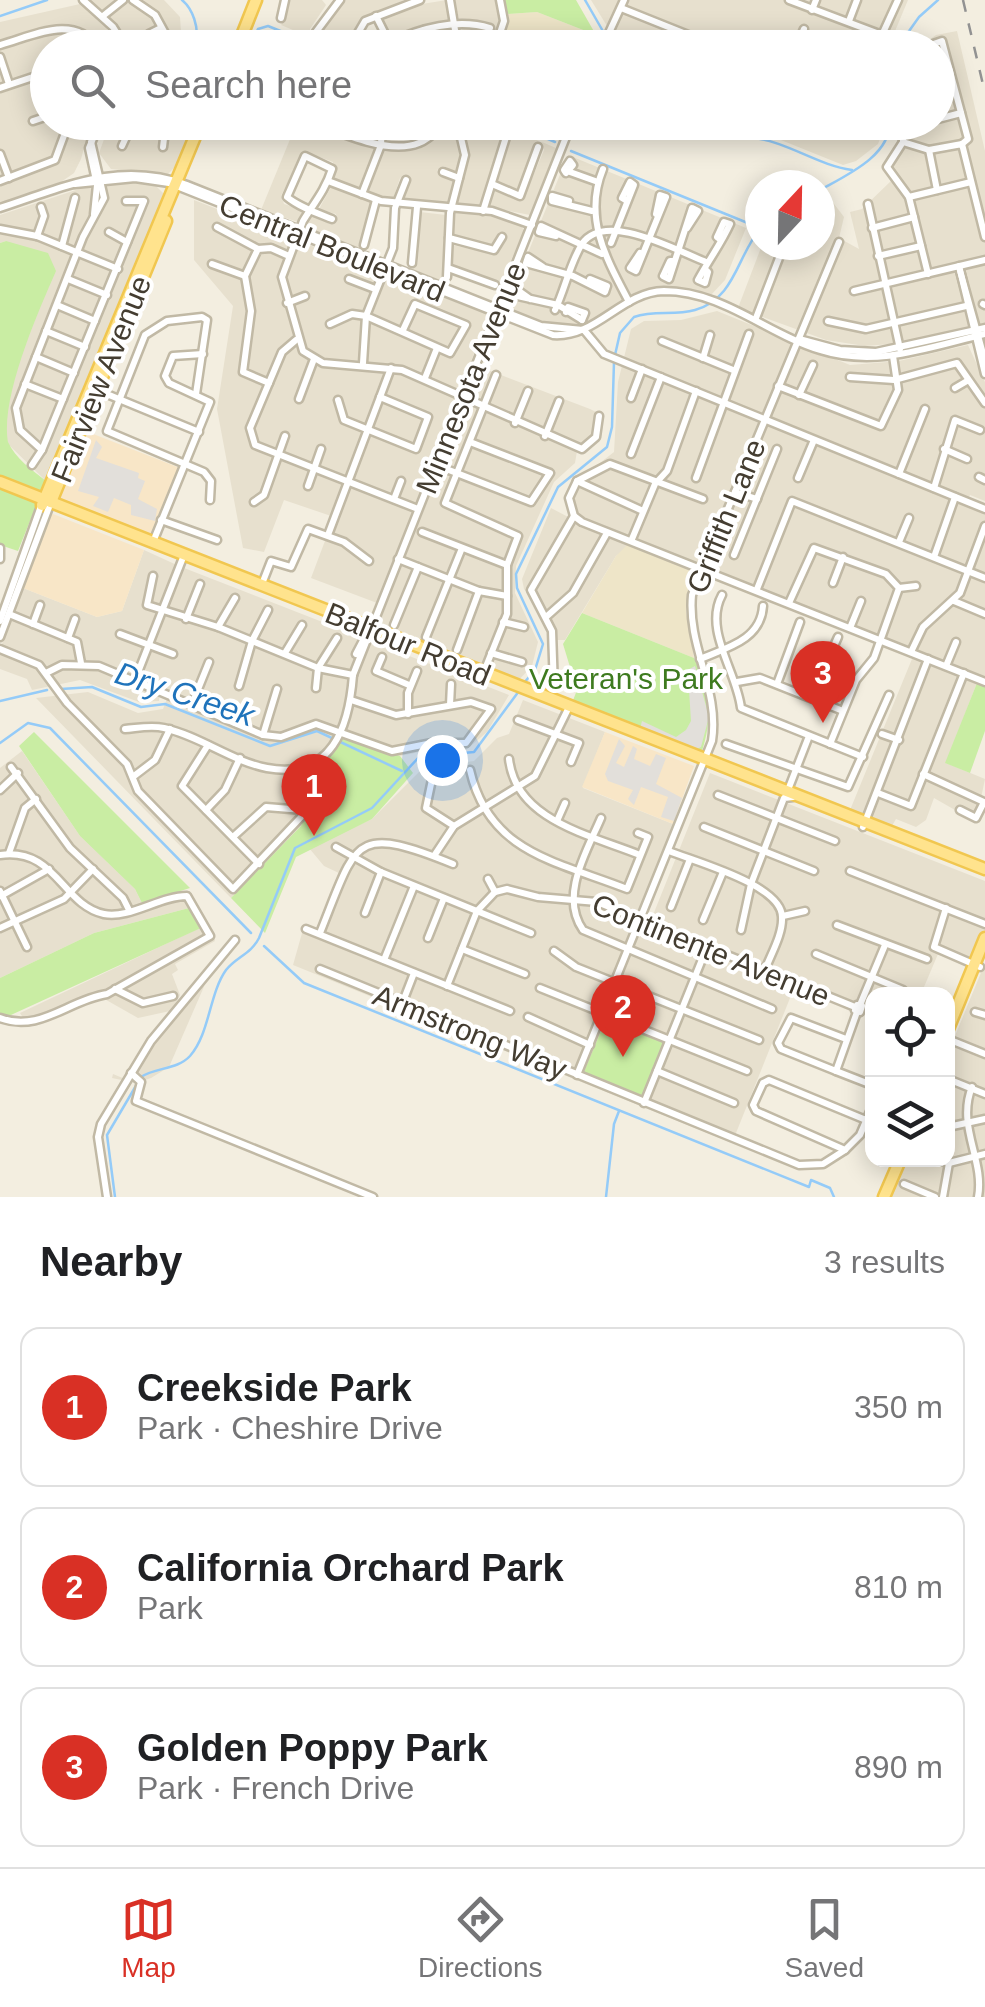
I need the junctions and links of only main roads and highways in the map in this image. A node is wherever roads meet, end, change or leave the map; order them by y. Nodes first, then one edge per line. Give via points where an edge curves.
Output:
1 (253, 0) edge
2 (241, 30) edge
3 (197, 140) edge
4 (179, 185) junction
5 (94, 374) junction
6 (96, 392) junction
7 (75, 422) junction
8 (72, 450) junction
9 (50, 484) junction
10 (0, 485) edge
11 (24, 491) junction
12 (46, 504) junction
13 (183, 557) junction
14 (368, 630) junction
15 (985, 872) edge
16 (985, 938) edge
17 (985, 955) edge
18 (977, 966) junction
19 (955, 1021) edge
20 (893, 1167) edge
21 (894, 1167) edge
22 (883, 1197) edge

1 - 2 main road
3 - 4 main road, Fairview Avenue
4 - 5 main road, Fairview Avenue
4 - 6 main road, Fairview Avenue
5 - 6 main road
5 - 7 main road, Fairview Avenue
6 - 8 main road, Fairview Avenue
7 - 8 main road
7 - 9 main road, Fairview Avenue
8 - 12 main road, Fairview Avenue
9 - 11 main road via 39,493
9 - 12 main road, Fairview Avenue
10 - 11 main road, Balfour Road
10 - 12 main road, Balfour Road
11 - 12 main road, Balfour Road
12 - 13 main road, Balfour Road
12 - 13 main road, Balfour Road
13 - 14 main road, Balfour Road
13 - 14 main road, Balfour Road
14 - 15 main road, Balfour Road
16 - 18 main road
17 - 18 main road
18 - 19 main road
20 - 22 main road
21 - 22 main road

